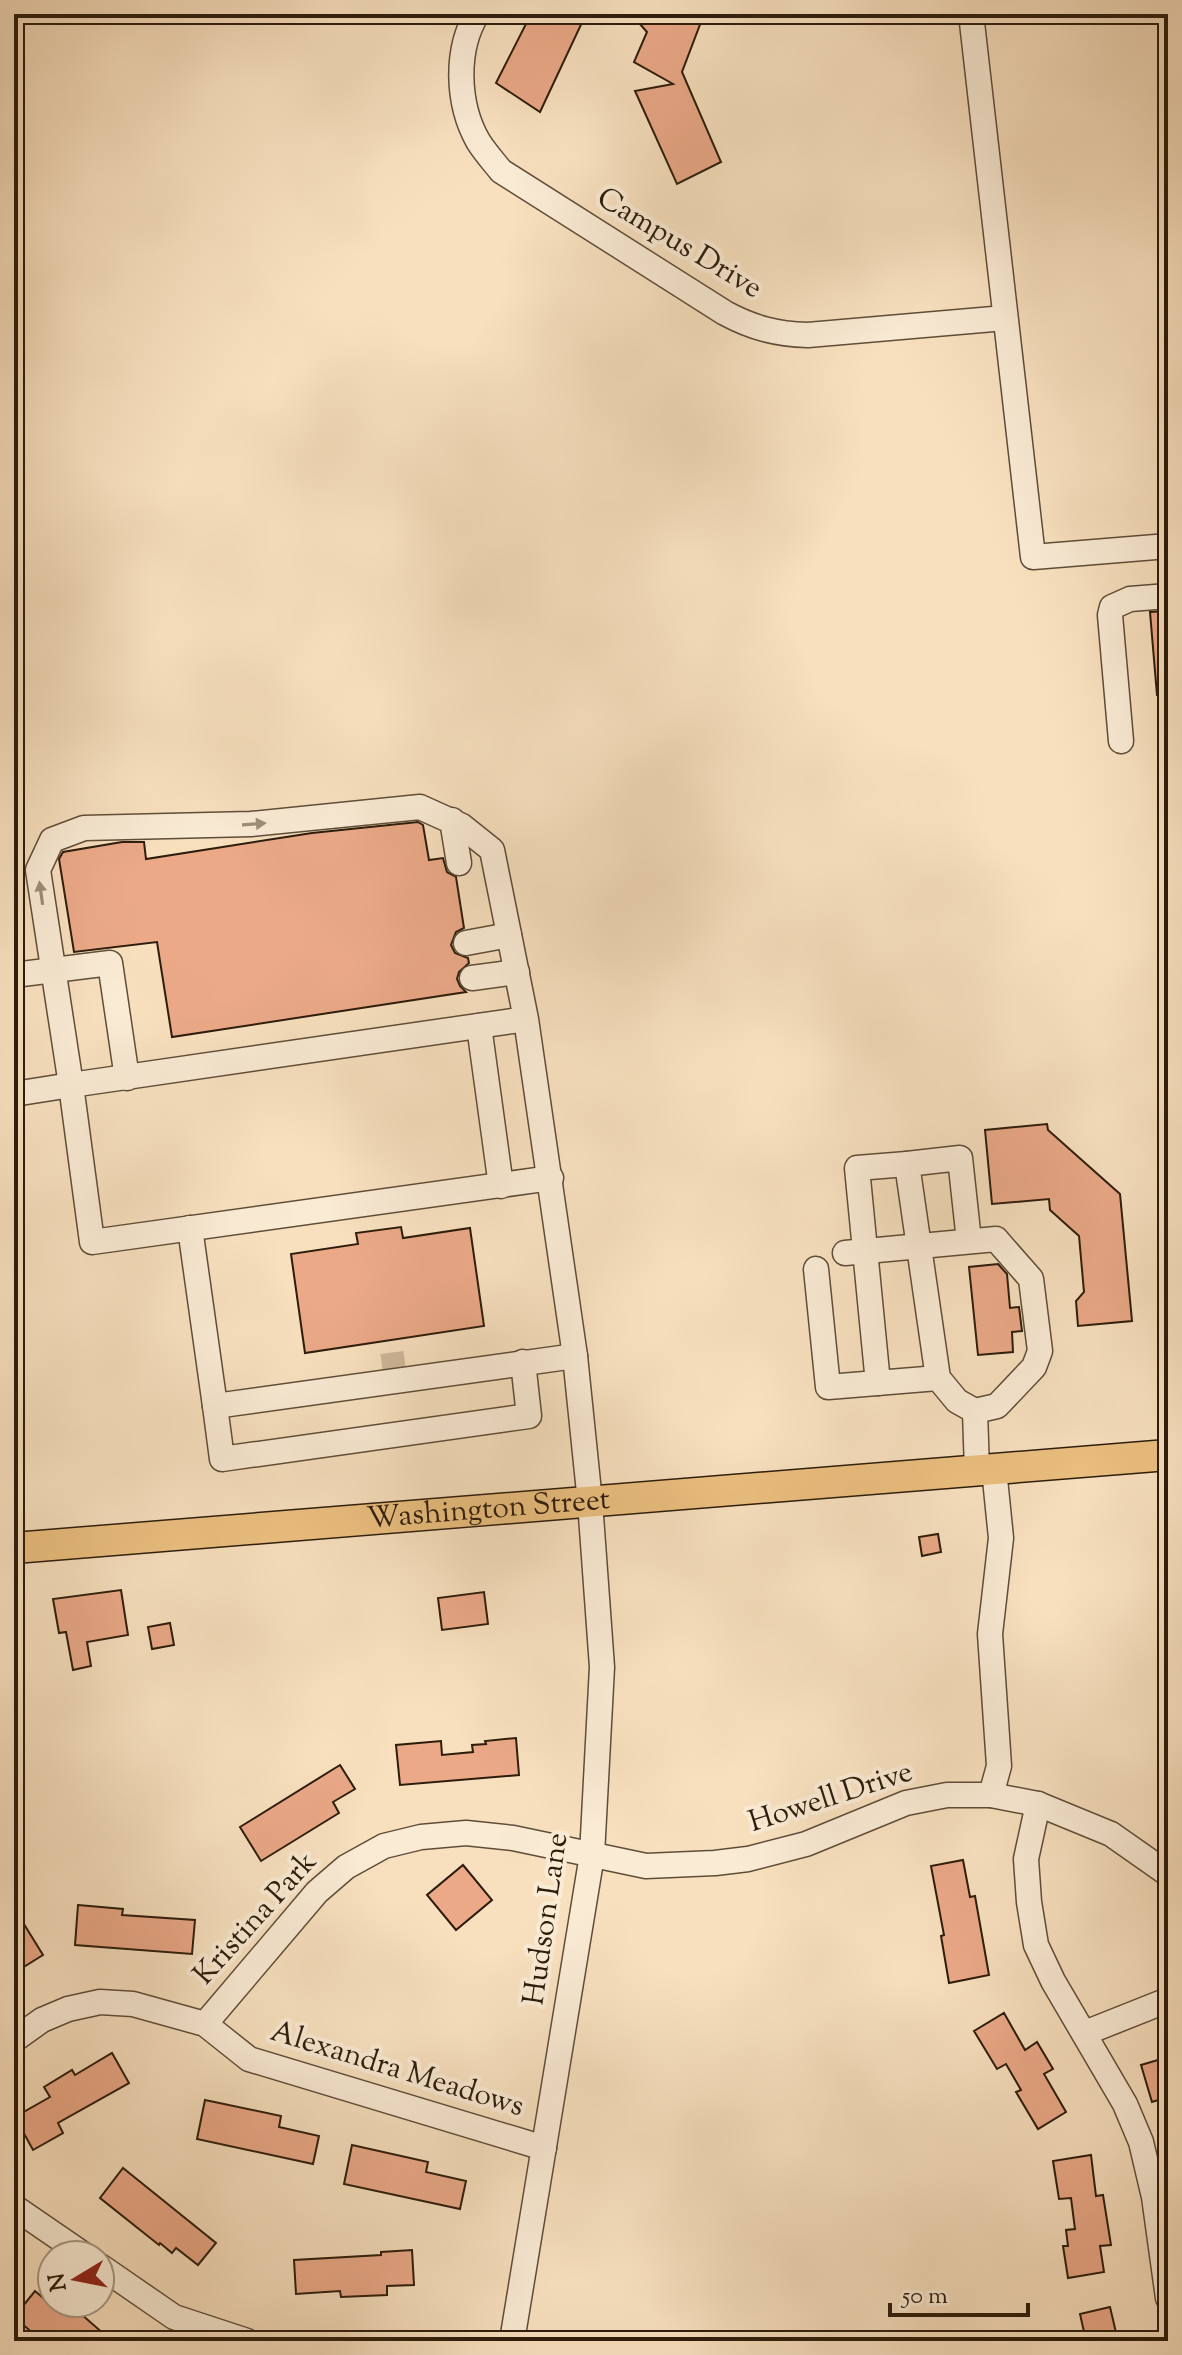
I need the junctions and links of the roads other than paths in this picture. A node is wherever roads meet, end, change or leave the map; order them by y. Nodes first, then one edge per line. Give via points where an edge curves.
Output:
1 (477, 14) edge
2 (971, 14) edge
3 (1005, 318) junction
4 (1168, 546) edge
5 (1168, 596) edge
6 (1121, 741) dead end
7 (452, 820) junction
8 (459, 863) dead end
9 (509, 935) junction
10 (466, 943) dead end
11 (52, 970) junction
12 (517, 972) junction
13 (14, 975) edge
14 (472, 978) dead end
15 (526, 1019) junction
16 (479, 1026) junction
17 (127, 1078) junction
18 (71, 1085) junction
19 (14, 1094) edge
20 (907, 1164) junction
21 (551, 1178) junction
22 (501, 1186) junction
23 (190, 1228) junction
24 (969, 1241) junction
25 (919, 1246) junction
26 (855, 1252) junction
27 (816, 1269) dead end
28 (575, 1356) junction
29 (523, 1362) junction
30 (442, 1373) junction
31 (938, 1378) junction
32 (878, 1383) junction
33 (354, 1386) junction
34 (215, 1406) junction
35 (975, 1411) junction
36 (1168, 1455) edge
37 (978, 1470) junction
38 (590, 1502) junction
39 (14, 1548) edge
40 (991, 1795) junction
41 (1038, 1804) junction
42 (592, 1855) junction
43 (1168, 1874) edge
44 (1168, 2000) edge
45 (205, 2024) junction
46 (1085, 2033) junction
47 (14, 2040) edge
48 (544, 2148) junction
49 (14, 2207) edge
50 (61, 2239) edge
51 (116, 2277) edge
52 (1168, 2298) edge
53 (247, 2341) edge
54 (512, 2341) edge

1 - 3 street, Campus Drive via 467,30 461,64 465,102 477,139 501,171 725,313 751,327 808,335
2 - 3 street
3 - 4 street via 1033,557
5 - 6 street via 1130,599 1112,607
7 - 8 street
7 - 9 street, Hudson Lane via 492,850
11 -> 7 street, Hudson Lane via 38,870 52,840 84,828 251,824 420,807
9 - 10 street
9 - 12 street, Hudson Lane
11 - 13 street
11 - 17 street via 110,963
11 - 18 street, Hudson Lane
12 - 14 street
12 - 15 street, Hudson Lane
15 - 16 street
15 - 21 street, Hudson Lane
16 - 17 street
16 - 22 street
17 - 18 street
18 - 19 street
18 - 23 street, Hudson Lane via 92,1242
20 - 24 street via 960,1158
20 - 25 street
20 - 26 street via 857,1168
21 - 22 street
21 - 28 street, Hudson Lane
22 - 23 street
23 - 34 street
24 - 25 street
24 - 35 street via 996,1239 1031,1279 1040,1351 1021,1384 997,1406
25 - 26 street
25 - 31 street
26 - 32 street
27 - 32 street via 828,1387
28 - 29 street
28 - 38 street, Hudson Lane
29 - 30 street
29 - 34 street via 529,1416 222,1459
30 - 33 street
30 - 33 street via 414,1362 394,1364 376,1367
31 - 32 street
31 - 35 street via 957,1401
33 - 34 street
35 - 37 street
36 - 37 main road, Washington Street
37 - 38 main road, Washington Street
37 - 40 street via 1001,1538 990,1634 999,1766
38 - 39 main road, Washington Street
38 - 42 street, Hudson Lane via 602,1667
40 - 41 street, Howell Drive
40 - 42 street, Howell Drive via 947,1795 906,1803 806,1844 748,1859 646,1866
41 - 43 street, Howell Drive via 1111,1834
41 - 46 street via 1026,1859 1036,1945
42 - 45 street, Kristina Park via 466,1833 384,1846 346,1867 317,1892
42 - 48 street, Hudson Lane
44 - 46 street
45 - 47 street, Alexandra Meadows via 133,2004 100,2002 42,2020
45 - 48 street, Alexandra Meadows via 249,2059
46 - 52 street via 1141,2142
48 - 54 street, Hudson Lane
49 - 50 street
51 - 53 street via 174,2317

